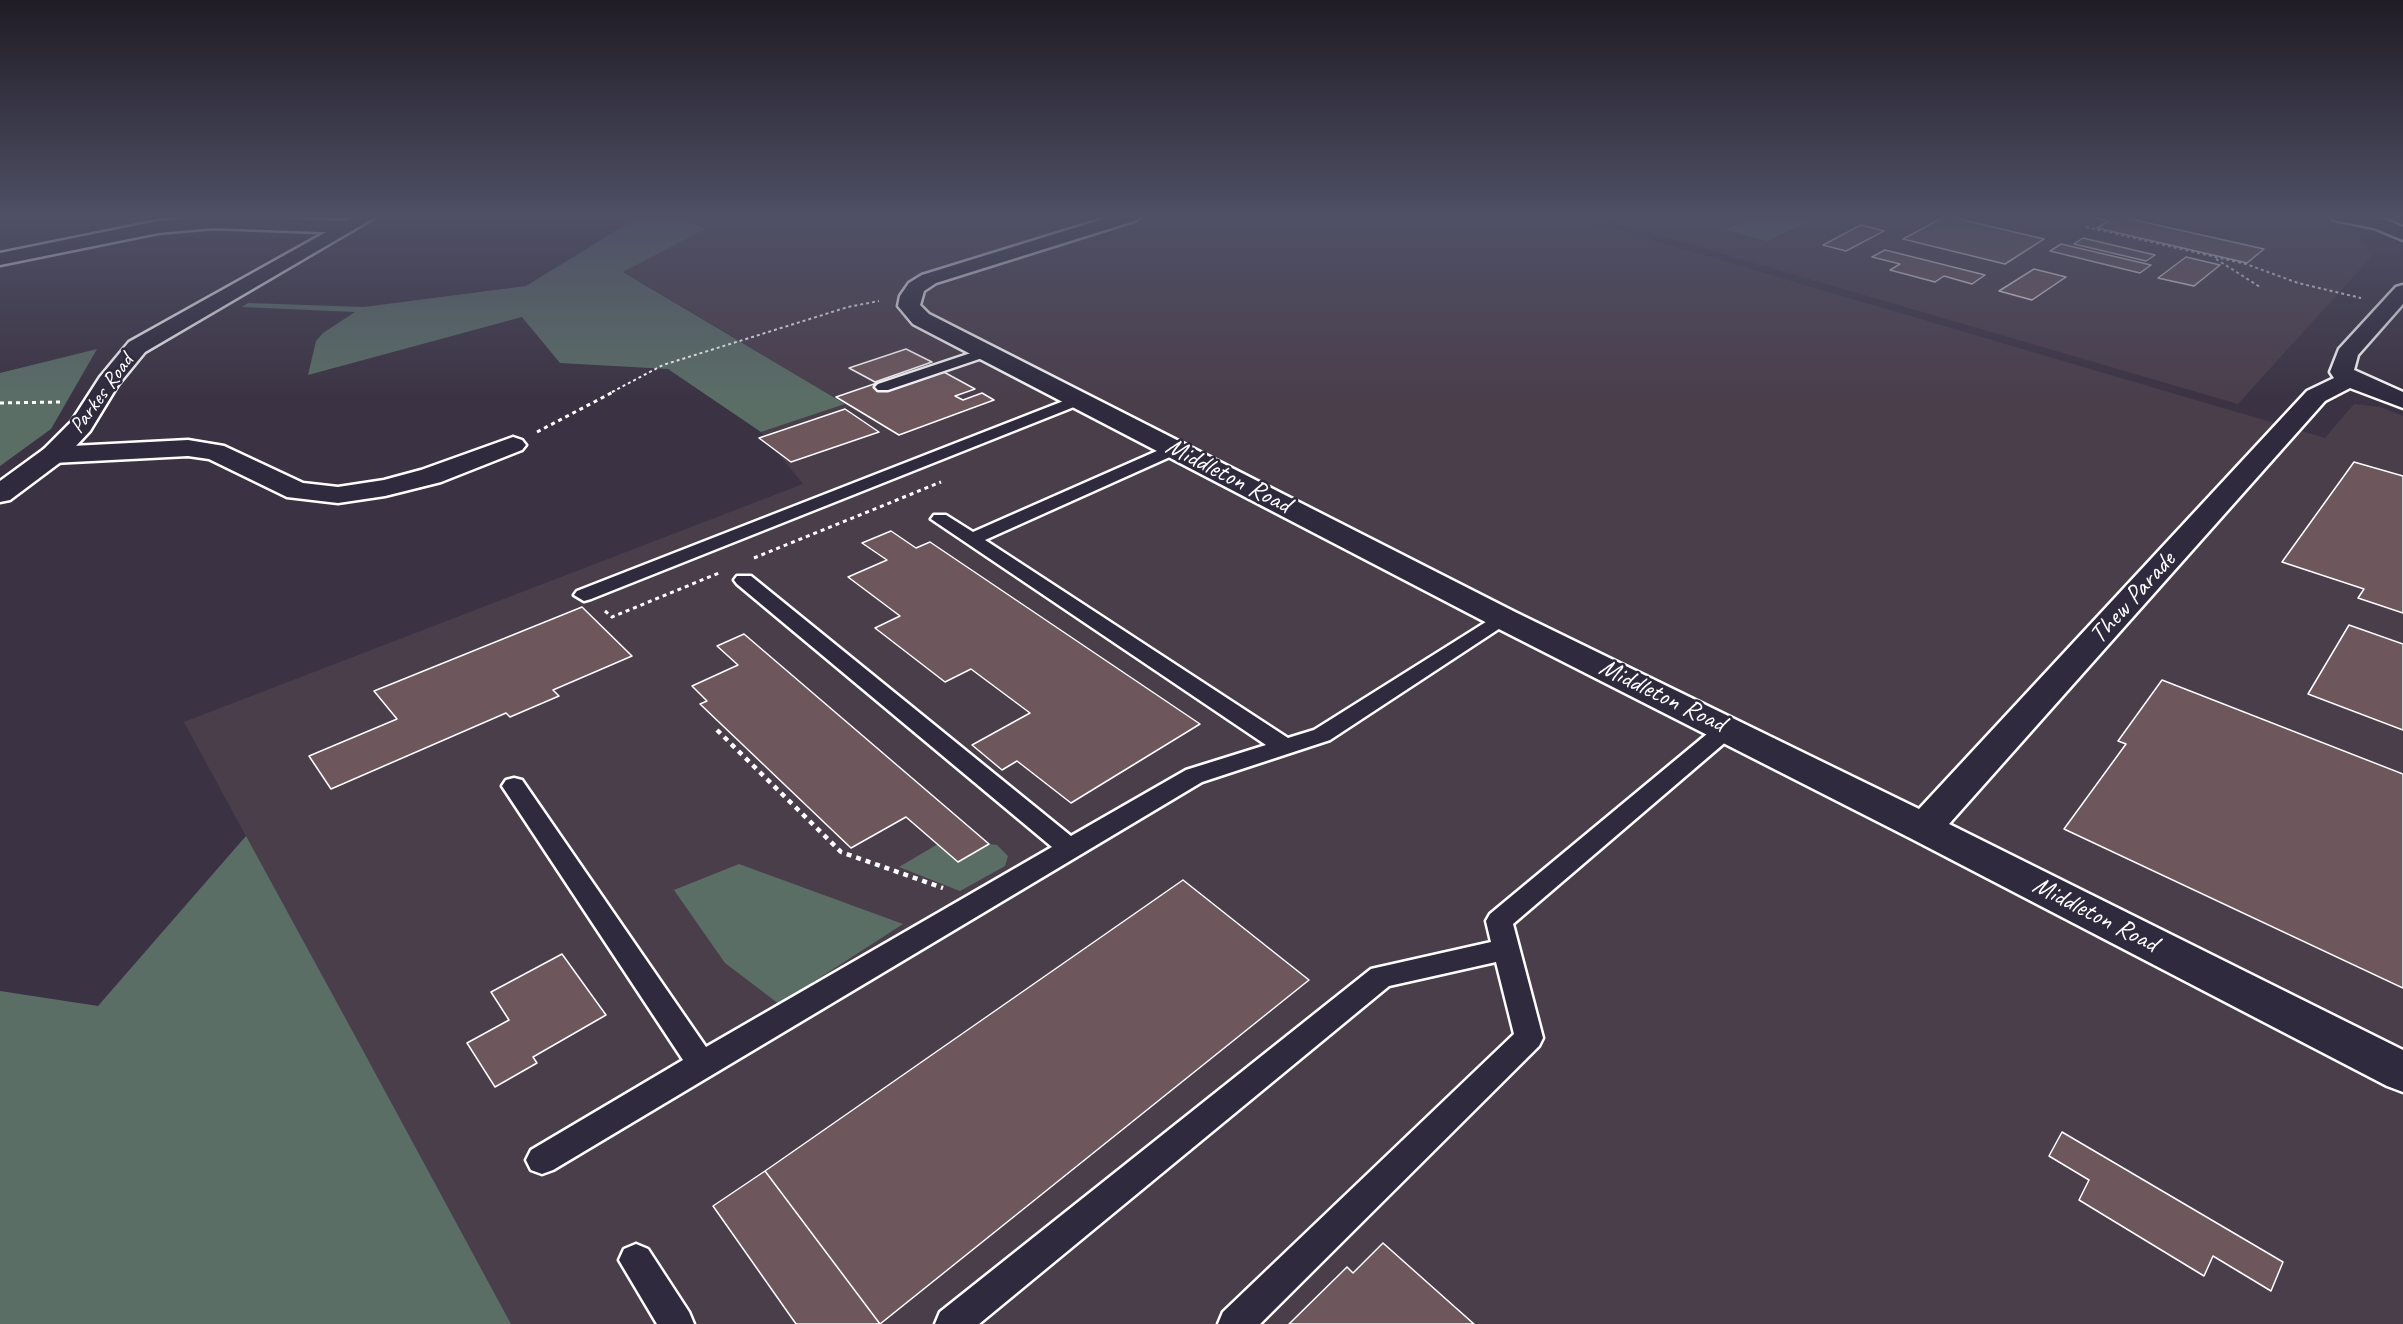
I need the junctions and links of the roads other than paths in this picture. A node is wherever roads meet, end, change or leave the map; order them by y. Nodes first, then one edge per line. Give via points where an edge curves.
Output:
1 (258, 278) edge
2 (933, 278) edge
3 (2403, 291) edge
4 (986, 352) junction
5 (2351, 380) junction
6 (883, 387) dead end
7 (1079, 400) junction
8 (2403, 401) edge
9 (513, 445) road end
10 (1175, 448) junction
11 (53, 455) junction
12 (0, 494) edge
13 (940, 519) dead end
14 (971, 540) junction
15 (744, 580) dead end
16 (584, 595) dead end
17 (1504, 619) junction
18 (1727, 729) junction
19 (1285, 747) junction
20 (514, 786) dead end
21 (1924, 828) junction
22 (1070, 848) junction
23 (1506, 949) junction
24 (702, 1064) junction
25 (2403, 1072) edge
26 (542, 1160) dead end
27 (636, 1260) dead end
28 (677, 1324) edge
29 (952, 1324) edge
30 (1236, 1324) edge

1 - 11 street, Parkes Road via 136,347 81,426
2 - 4 street, Middleton Road via 916,287 909,306 921,319
3 - 5 street via 2347,354 2342,372
4 - 6 lane
4 - 7 street, Middleton Road
5 - 8 street
5 - 21 street, Thew Parade via 2316,396
7 - 10 street, Middleton Road
7 - 16 lane
9 - 11 street via 431,476 338,495 297,491 215,452 188,448
10 - 14 lane
10 - 17 street, Middleton Road
11 - 12 street, Parkes Road
13 - 14 lane
14 - 19 lane
15 - 22 lane
17 - 18 street, Middleton Road
17 - 19 lane via 1322,735
18 - 21 street, Middleton Road
18 - 23 lane via 1499,921
19 - 22 lane via 1194,776
20 - 24 lane
21 - 25 street, Middleton Road
22 - 24 lane
23 - 29 lane via 1381,977
23 - 30 lane via 1528,1038
24 - 26 lane
27 - 28 lane

